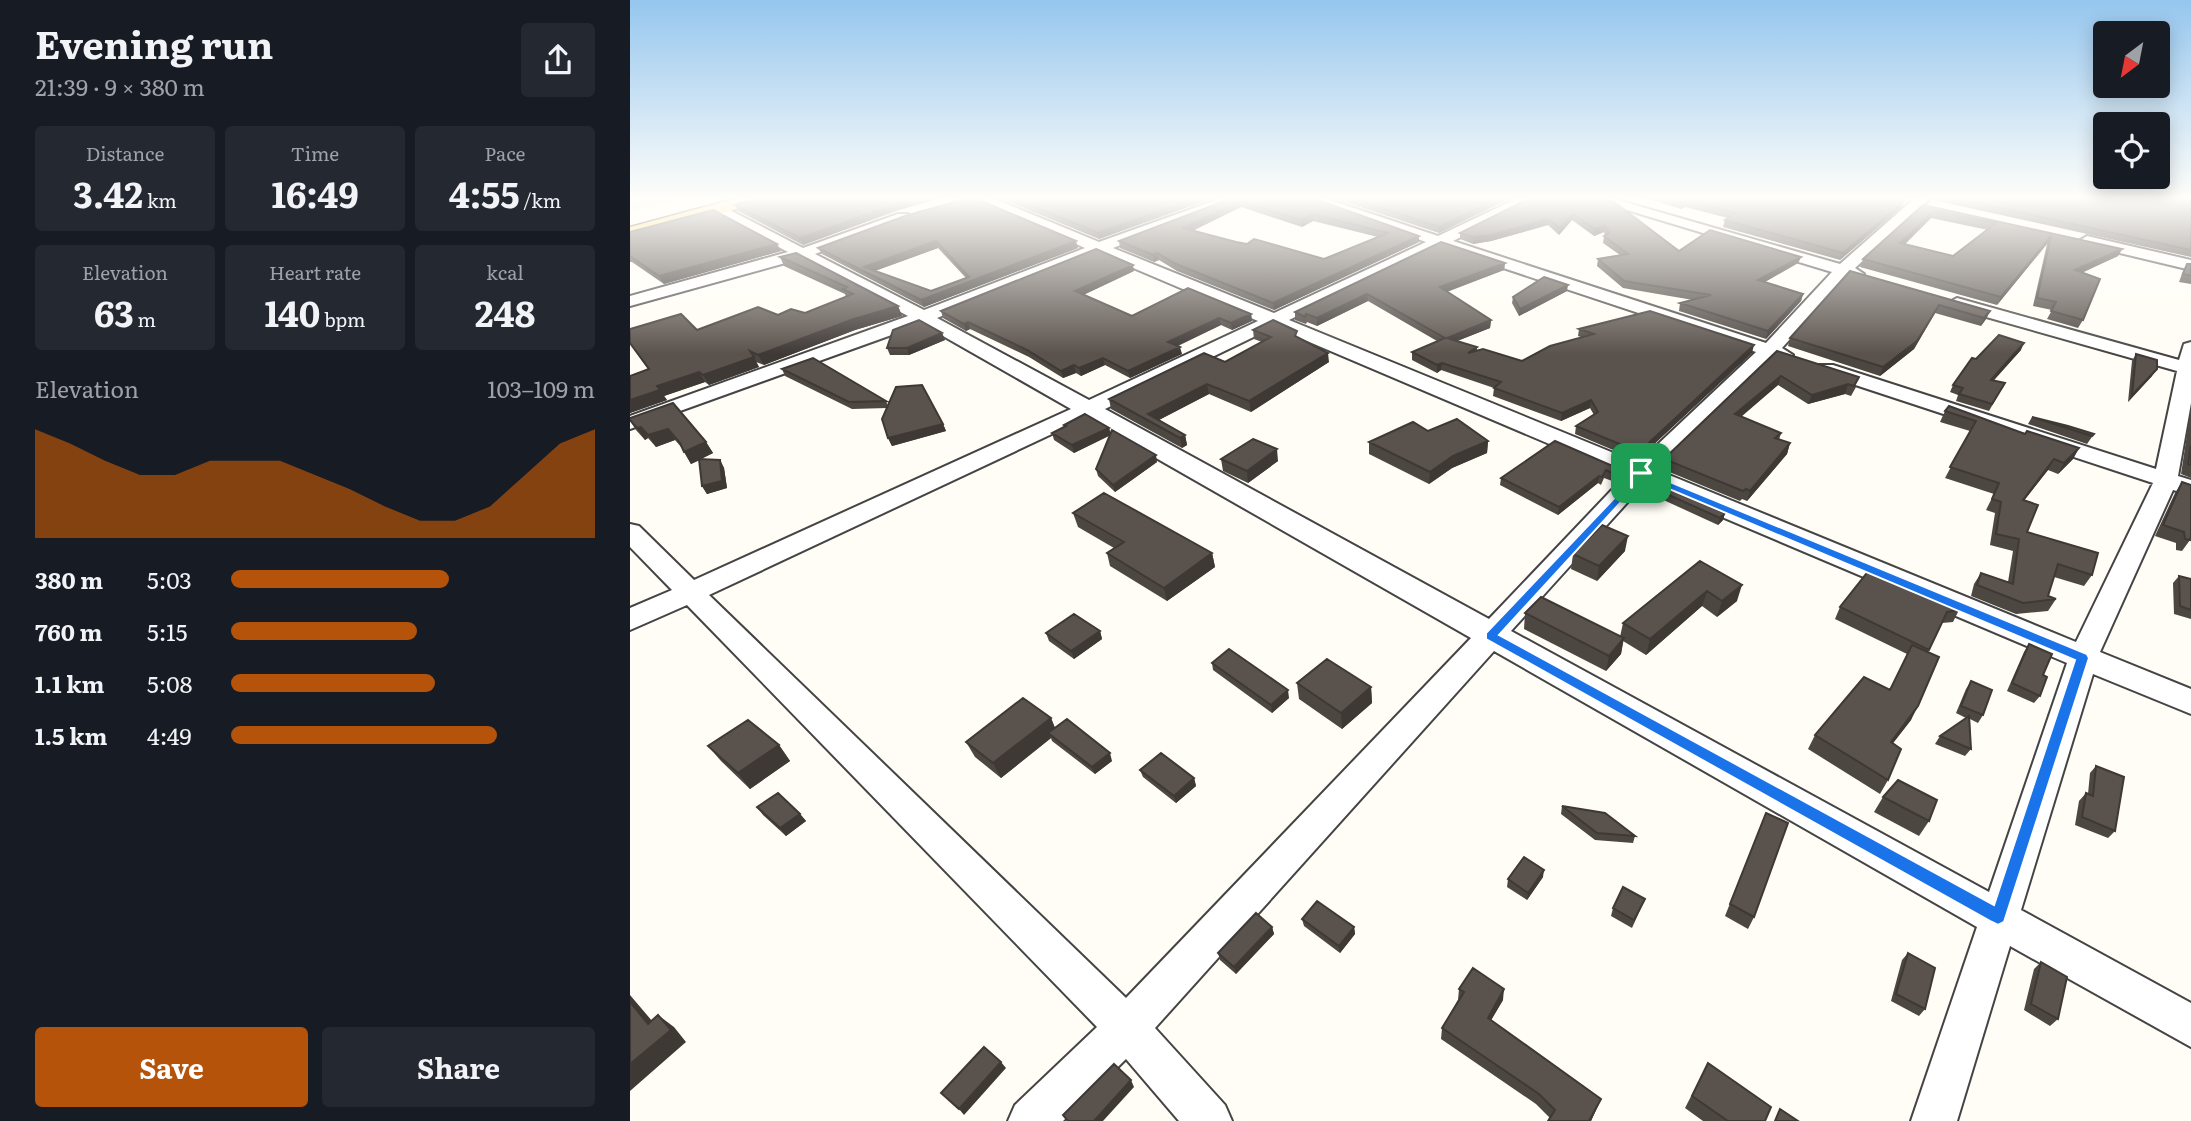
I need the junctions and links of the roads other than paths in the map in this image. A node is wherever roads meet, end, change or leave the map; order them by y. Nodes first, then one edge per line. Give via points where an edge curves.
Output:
1 (791, 249) edge
2 (813, 249) edge
3 (1094, 249) edge
4 (1106, 249) edge
5 (1423, 249) edge
6 (1465, 249) edge
7 (1771, 249) edge
8 (1877, 249) edge
9 (2120, 249) edge
10 (800, 254) junction
11 (2191, 265) edge
12 (1856, 274) junction
13 (1935, 297) edge
14 (630, 301) edge
15 (923, 317) junction
16 (1274, 320) junction
17 (1792, 358) junction
18 (2189, 361) edge
19 (1088, 409) junction
20 (630, 423) edge
21 (1641, 473) junction
22 (2178, 484) edge
23 (630, 532) edge
24 (689, 593) junction
25 (630, 620) edge
26 (1491, 636) junction
27 (2082, 658) junction
28 (2191, 702) edge
29 (1998, 917) junction
30 (2191, 1026) edge
31 (1127, 1028) junction
32 (1031, 1121) edge
33 (1209, 1121) edge
34 (1934, 1121) edge

1 - 10 street
2 - 10 street
3 - 15 street
4 - 16 street
5 - 16 street
6 - 17 street
7 - 12 street
8 - 12 street
9 - 11 street
10 - 14 street
10 - 15 street
12 - 17 street
13 - 18 street
15 - 19 street
15 - 20 street
16 - 19 street
16 - 21 street
17 - 21 street
17 - 22 street
18 - 22 street
19 - 24 street
19 - 26 street
21 - 26 street
21 - 27 street
22 - 27 street
23 - 24 street
24 - 25 street
24 - 31 street
26 - 29 street
26 - 31 street
27 - 28 street
27 - 29 street
29 - 30 street
29 - 34 street
31 - 32 street
31 - 33 street

